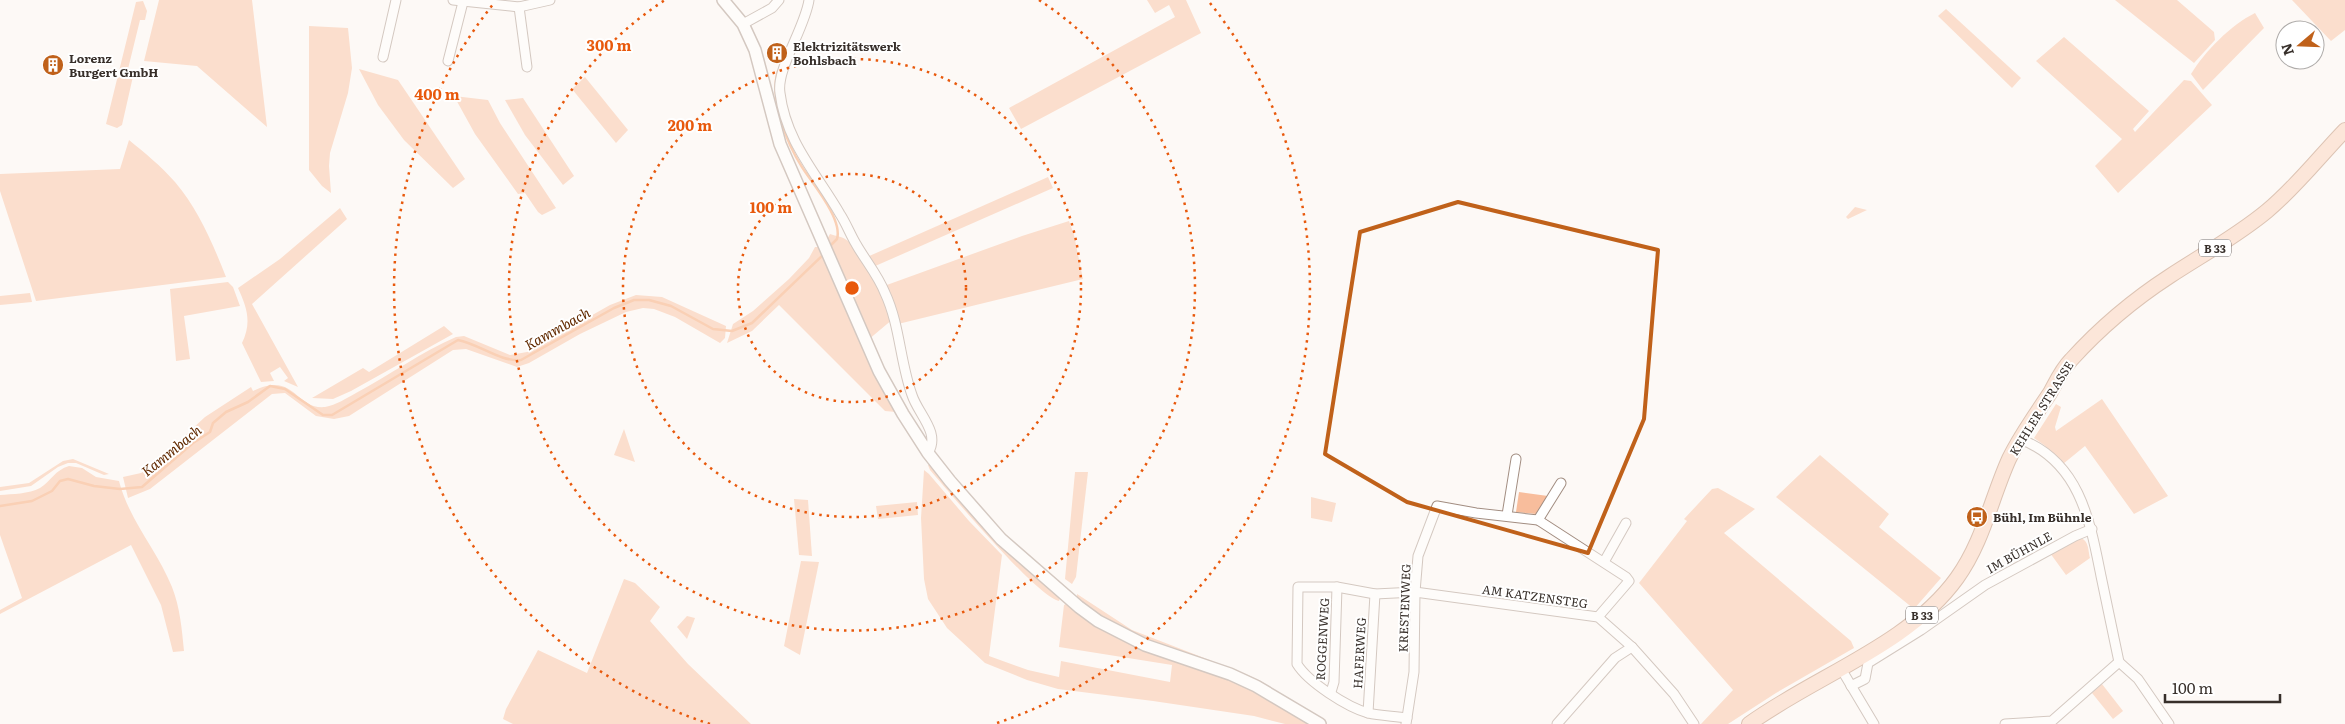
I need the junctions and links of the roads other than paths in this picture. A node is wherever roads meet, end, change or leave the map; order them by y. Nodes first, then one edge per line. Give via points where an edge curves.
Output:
1 (396, 0) edge
2 (453, 0) edge
3 (550, 0) edge
4 (723, 0) edge
5 (779, 0) edge
6 (809, 0) edge
7 (463, 2) junction
8 (519, 7) junction
9 (743, 24) junction
10 (383, 57) dead end
11 (448, 61) dead end
12 (527, 68) dead end
13 (2345, 131) edge
14 (2020, 439) junction
15 (928, 453) junction
16 (1516, 459) dead end
17 (1561, 483) dead end
18 (1507, 515) junction
19 (1538, 520) junction
20 (1626, 523) dead end
21 (2092, 529) junction
22 (1604, 562) junction
23 (1337, 587) junction
24 (1415, 592) junction
25 (1375, 594) junction
26 (1598, 617) junction
27 (1632, 647) junction
28 (2118, 662) junction
29 (1840, 668) junction
30 (1851, 686) junction
31 (1331, 692) junction
32 (1368, 713) junction
33 (1407, 721) edge
34 (2055, 722) edge
35 (1320, 724) edge
36 (1557, 724) edge
37 (1694, 724) edge
38 (1749, 724) edge
39 (1874, 724) edge
40 (2005, 724) edge
41 (2168, 724) edge

1 - 10 street
2 - 7 street
3 - 8 street
4 - 9 street
5 - 9 street via 772,8
6 - 15 street via 807,15 784,69 779,90 783,113 809,169 841,214 885,292 893,313 912,398 932,433 932,446
7 - 8 street
7 - 11 street
8 - 12 street
9 - 15 street via 755,50 780,144 879,371
13 - 14 main road, KEHLER STRASSE / B 33 via 2266,211 2234,236 2168,277 2092,337 2069,362
14 - 21 street via 2044,452 2069,477 2081,497
14 - 29 main road, KEHLER STRASSE / B 33 via 1973,552 1955,580 1916,621
15 - 35 street via 1001,539 1085,612 1145,645 1256,686
16 - 18 street
17 - 19 street
18 - 19 street, KRESTENWEG
18 - 24 street, KRESTENWEG via 1437,506 1418,556
19 - 22 street, KRESTENWEG
20 - 22 street
21 - 28 street
21 - 30 street, IM BÜHNLE via 1985,585 1868,662 1865,679
22 - 26 street, KRESTENWEG via 1630,580
23 - 25 street, AM KATZENSTEG
23 - 31 street, ROGGENWEG
23 - 31 street, AM KATZENSTEG via 1298,587 1297,664 1314,682
24 - 25 street, AM KATZENSTEG
24 - 26 street, AM KATZENSTEG
24 - 33 street, KRESTENWEG via 1414,672
25 - 32 street, HAFERWEG
26 - 27 street, AM KATZENSTEG
27 - 36 street via 1616,658
27 - 37 street, AM KATZENSTEG via 1674,694
28 - 34 street
28 - 41 street via 2138,679
29 - 30 street
29 - 38 main road, KEHLER STRASSE / B 33 via 1779,702
30 - 39 street
31 - 32 street
32 - 33 street
34 - 40 street

